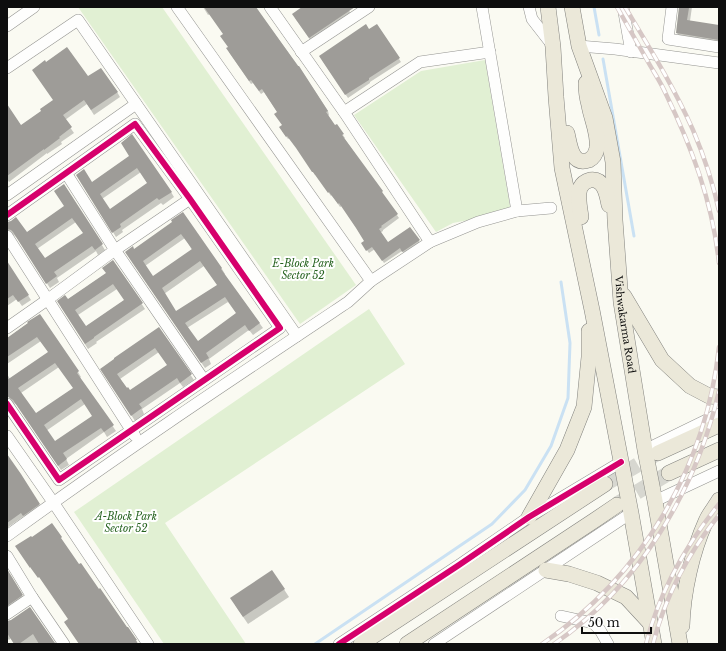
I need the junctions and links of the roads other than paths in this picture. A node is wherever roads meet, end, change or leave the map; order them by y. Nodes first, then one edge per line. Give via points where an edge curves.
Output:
1 (34, 7) edge
2 (177, 7) edge
3 (270, 7) edge
4 (482, 7) edge
5 (529, 7) edge
6 (548, 7) edge
7 (572, 7) edge
8 (623, 7) edge
9 (672, 7) edge
10 (362, 9) edge
11 (7, 26) edge
12 (554, 47) junction
13 (719, 47) edge
14 (302, 52) junction
15 (490, 52) junction
16 (581, 52) junction
17 (631, 52) junction
18 (719, 63) edge
19 (7, 68) edge
20 (556, 98) junction
21 (136, 104) junction
22 (344, 112) junction
23 (66, 173) junction
24 (7, 195) edge
25 (190, 199) junction
26 (550, 208) dead end
27 (518, 211) junction
28 (7, 215) edge
29 (615, 220) junction
30 (7, 236) edge
31 (430, 242) junction
32 (115, 250) junction
33 (582, 262) junction
34 (371, 281) junction
35 (620, 290) junction
36 (48, 300) junction
37 (591, 306) junction
38 (7, 328) edge
39 (296, 336) junction
40 (204, 380) junction
41 (719, 397) edge
42 (7, 404) edge
43 (719, 414) edge
44 (719, 425) edge
45 (131, 430) junction
46 (7, 436) edge
47 (140, 442) junction
48 (719, 450) edge
49 (652, 451) junction
50 (621, 462) junction
51 (719, 471) edge
52 (670, 473) tunnel mouth
53 (605, 484) tunnel mouth
54 (719, 500) edge
55 (655, 501) junction
56 (53, 502) junction
57 (616, 505) tunnel mouth
58 (631, 513) junction
59 (530, 517) junction
60 (7, 536) edge
61 (7, 556) edge
62 (546, 570) junction
63 (32, 596) junction
64 (7, 614) edge
65 (561, 616) dead end
66 (650, 623) junction
67 (64, 644) edge
68 (148, 644) edge
69 (339, 644) edge
70 (361, 644) edge
71 (407, 644) edge
72 (434, 644) edge
73 (608, 644) edge
74 (654, 644) edge
75 (681, 644) edge

1 - 11 street
2 - 34 street
3 - 14 street
4 - 15 street
5 - 12 street via 532,19
6 - 12 main road
7 - 16 main road, Vishwakarma Road
8 - 17 street
9 - 13 street via 668,39
10 - 14 street
12 - 20 main road
14 - 22 street
15 - 22 street via 420,62
15 - 27 street
16 - 17 street
16 - 20 main road via 597,146 596,153 591,159 582,162 576,159 572,152 566,122
16 - 29 main road, Vishwakarma Road via 605,118 613,162
17 - 18 street
19 - 21 street via 78,20
20 - 33 main road via 562,168
21 - 24 street
21 - 39 street
22 - 31 street
23 - 25 street via 135,124
23 - 28 street
23 - 32 street
25 - 32 street
25 - 40 street via 280,328
26 - 27 street
27 - 31 street via 478,222
29 - 33 main road via 603,186 598,180 586,182 580,188 579,197 583,236
29 - 35 main road, Vishwakarma Road
30 - 36 street
31 - 34 street
32 - 36 street
32 - 40 street
33 - 37 main road
34 - 39 street via 348,302
35 - 41 main road via 662,360 690,386 709,396
35 - 49 main road, Vishwakarma Road
36 - 38 street
36 - 45 street
37 - 50 main road
37 - 59 main road via 588,318 589,357 584,407 567,450
39 - 47 street
40 - 45 street
42 - 45 street via 59,480
43 - 49 street
44 - 49 main road
45 - 47 street
46 - 56 street
47 - 56 street
48 - 52 main road
49 - 55 main road, Vishwakarma Road
50 - 58 main road
50 - 59 street
51 - 55 street
53 - 70 main road
54 - 75 main road via 706,520 692,560 682,619
55 - 75 main road, Vishwakarma Road
56 - 60 street
56 - 68 street
57 - 71 main road
58 - 62 street
58 - 66 main road
59 - 69 street
61 - 63 street
62 - 66 main road via 597,583 626,597
62 - 72 street
63 - 64 street
63 - 67 street
65 - 73 street via 593,623
66 - 74 main road

